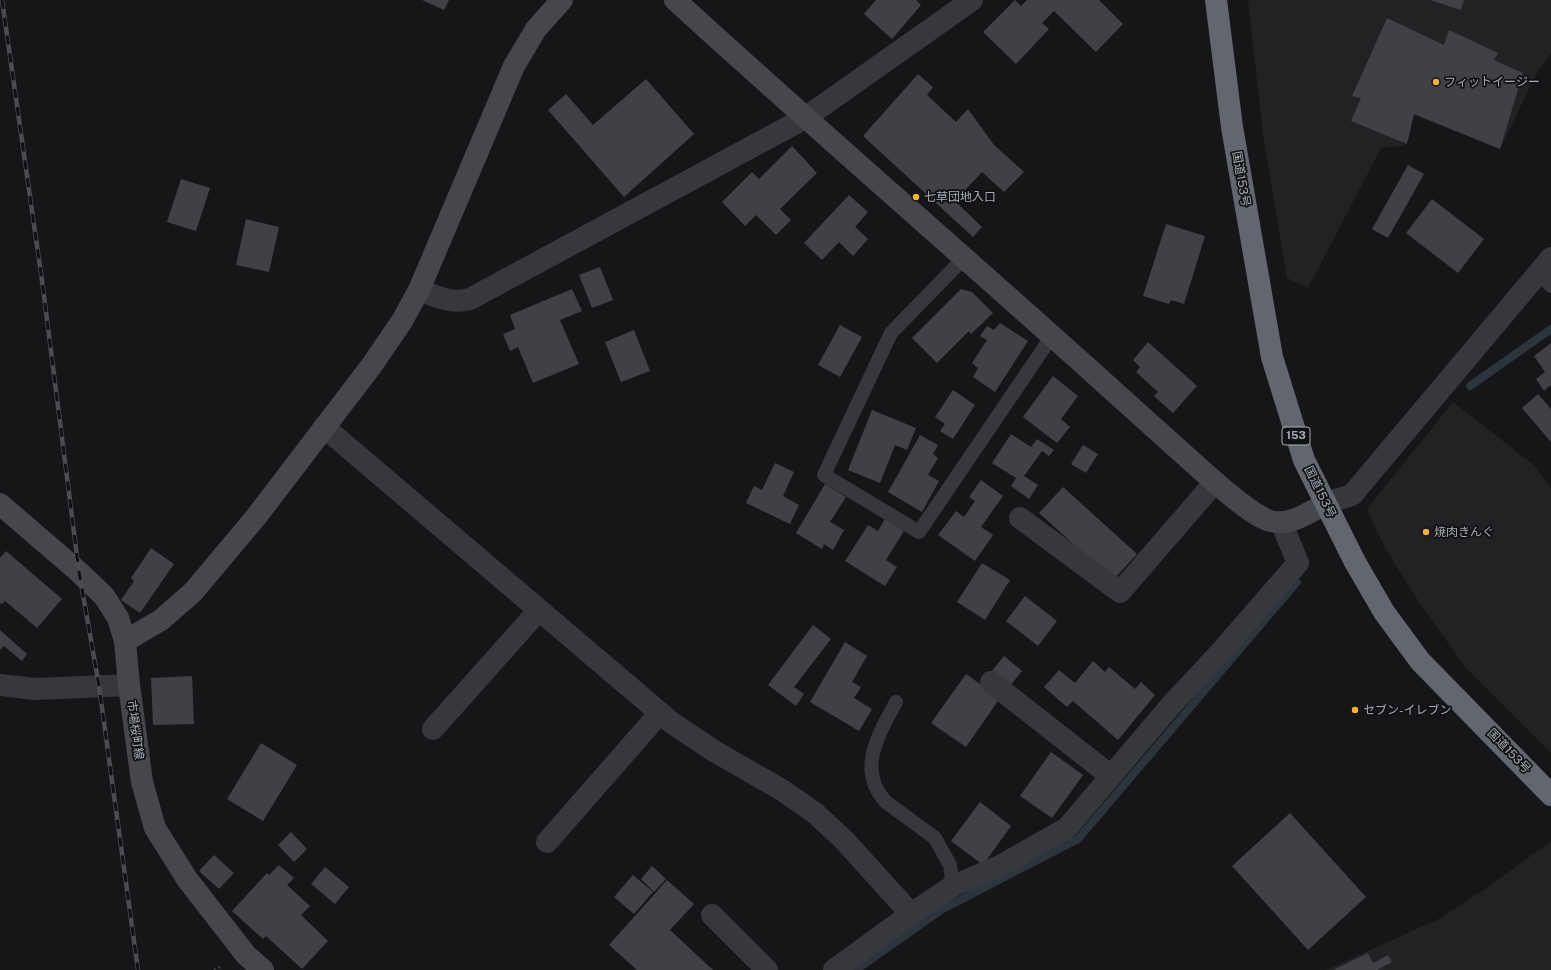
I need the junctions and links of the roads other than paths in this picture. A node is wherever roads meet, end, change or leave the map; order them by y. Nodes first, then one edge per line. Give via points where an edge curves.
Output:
1 (562, 0) edge
2 (675, 0) edge
3 (972, 0) edge
4 (1216, 0) edge
5 (804, 118) junction
6 (964, 258) junction
7 (1547, 272) edge
8 (419, 290) junction
9 (1052, 336) junction
10 (324, 427) junction
11 (1215, 482) junction
12 (1326, 503) junction
13 (0, 504) edge
14 (1020, 518) dead end
15 (1281, 522) junction
16 (539, 610) junction
17 (125, 641) junction
18 (991, 682) dead end
19 (0, 685) edge
20 (129, 685) junction
21 (896, 702) dead end
22 (660, 713) junction
23 (433, 729) dead end
24 (1111, 776) junction
25 (1550, 792) edge
26 (547, 842) dead end
27 (953, 886) junction
28 (911, 914) junction
29 (712, 915) dead end
30 (263, 970) edge
31 (767, 970) edge
32 (834, 970) edge

1 - 8 street via 536,29 514,66
2 - 5 street
3 - 5 street
4 - 12 highway, 国道153号 / 153 via 1232,127 1272,357 1304,460
5 - 6 street
5 - 8 street via 470,299 459,302
6 - 9 street
6 - 9 lane via 891,333 824,475 919,532
7 - 12 street via 1352,496
8 - 10 street via 402,321 372,365
9 - 11 street
10 - 16 street
10 - 17 street via 256,517 193,592 161,620
11 - 14 street via 1120,592
11 - 15 street via 1256,515 1270,521
12 - 15 street via 1297,519
12 - 25 highway, 国道153号 / 153 via 1355,562 1384,612 1420,661
13 - 17 street, 市場桜町線 via 80,572 104,596 118,618
15 - 24 street via 1298,563
16 - 22 street
16 - 23 street
17 - 20 street, 市場桜町線
18 - 24 street
19 - 20 street via 35,689
20 - 30 street, 市場桜町線 via 142,782 155,828 187,879 246,955
21 - 27 lane via 873,751 874,786 886,802 935,838 950,865
22 - 26 street
22 - 28 street via 693,738 782,790 815,813 845,841
24 - 27 street via 1067,828 1000,866
27 - 28 street
28 - 32 street
29 - 31 street

